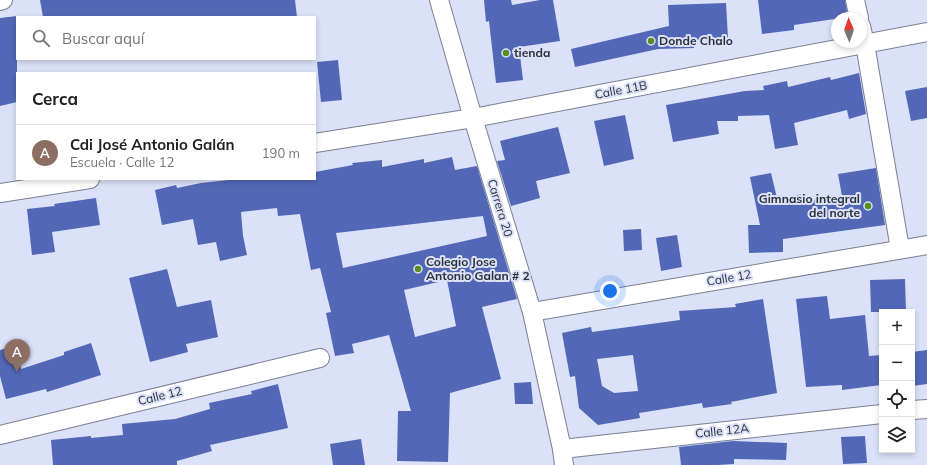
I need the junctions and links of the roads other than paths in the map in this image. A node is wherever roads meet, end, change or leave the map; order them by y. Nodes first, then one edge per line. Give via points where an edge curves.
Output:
1 (439, 0) edge
2 (855, 0) edge
3 (858, 12) edge
4 (927, 32) edge
5 (867, 44) edge
6 (844, 48) edge
7 (866, 48) edge
8 (473, 118) junction
9 (316, 143) edge
10 (84, 180) edge
11 (0, 193) edge
12 (927, 245) edge
13 (900, 250) junction
14 (532, 312) junction
15 (320, 358) dead end
16 (927, 409) edge
17 (915, 410) edge
18 (879, 414) edge
19 (0, 435) edge
20 (563, 457) edge

1 - 8 street, Carrera 20
2 - 3 street
4 - 5 street, Calle 11B
6 - 8 street, Calle 11B
7 - 13 street
8 - 9 street, Calle 11B
8 - 14 street, Carrera 20
10 - 11 street
12 - 13 street, Calle 12
13 - 14 street, Calle 12
14 - 20 street, Carrera 20
15 - 19 street, Calle 12
16 - 17 street
18 - 20 street, Calle 12A

